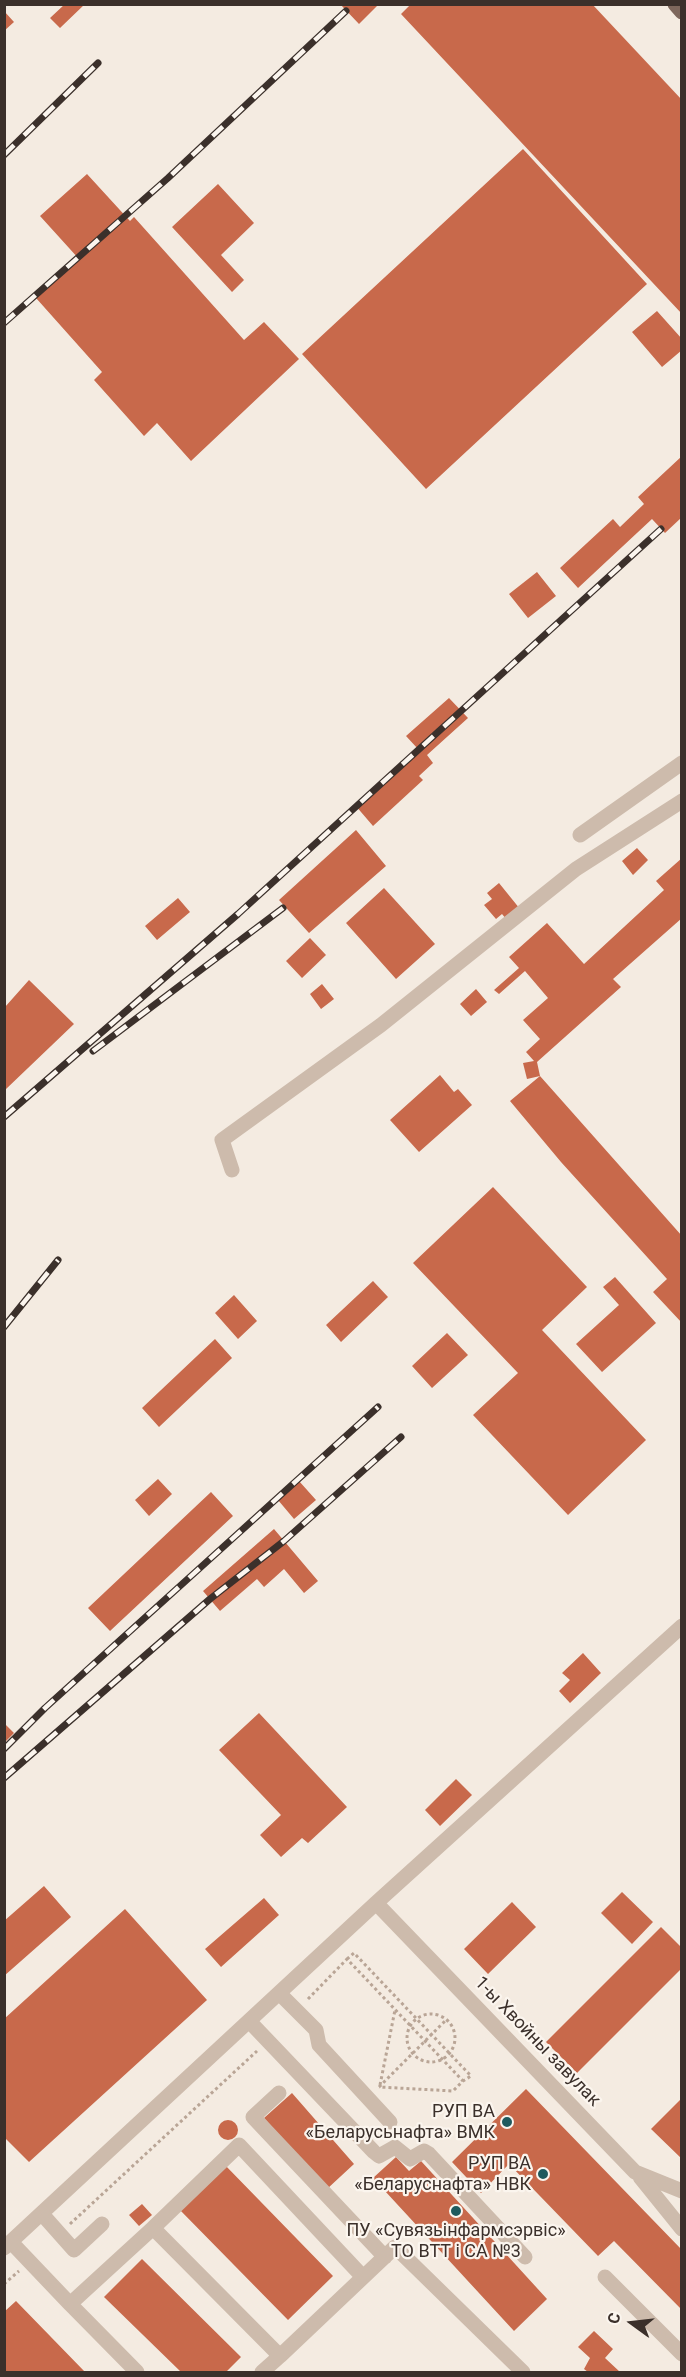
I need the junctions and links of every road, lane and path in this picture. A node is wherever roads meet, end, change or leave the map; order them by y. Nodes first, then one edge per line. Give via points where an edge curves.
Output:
1 (675, 4) edge
2 (681, 12) edge
3 (681, 763) edge
4 (681, 801) edge
5 (580, 835) dead end
6 (232, 1170) dead end
7 (681, 1626) edge
8 (376, 1903) junction
9 (347, 1959) junction
10 (279, 1993) junction
11 (392, 1994) junction
12 (386, 2000) junction
13 (395, 2010) junction
14 (297, 2011) junction
15 (416, 2019) junction
16 (446, 2020) junction
17 (249, 2021) junction
18 (410, 2026) junction
19 (431, 2035) junction
20 (268, 2040) junction
21 (425, 2041) junction
22 (449, 2053) junction
23 (412, 2054) junction
24 (442, 2059) junction
25 (463, 2081) junction
26 (379, 2087) junction
27 (279, 2093) dead end
28 (390, 2122) dead end
29 (636, 2172) junction
30 (681, 2191) edge
31 (42, 2214) junction
32 (102, 2224) dead end
33 (153, 2228) junction
34 (681, 2229) edge
35 (59, 2234) junction
36 (8, 2245) edge
37 (385, 2257) junction
38 (525, 2257) dead end
39 (29, 2261) junction
40 (363, 2277) junction
41 (604, 2277) dead end
42 (4, 2284) edge
43 (70, 2304) junction
44 (681, 2354) edge
45 (280, 2356) junction
46 (137, 2373) edge
47 (262, 2373) edge
48 (523, 2373) edge

1 - 2 main road
3 - 5 street
4 - 6 street via 576,869 381,1025 222,1140
7 - 8 street
8 - 10 street
8 - 29 street, 1-ы Хвойны завулак
9 - 11 path via 354,1953
9 - 12 path
9 - 14 path
10 - 14 street
10 - 17 street
11 - 12 path
11 - 15 path
12 - 13 path
13 - 18 path
13 - 26 path
14 - 28 street via 316,2030 319,2045
15 - 16 path via 432,2014
15 - 18 path
15 - 19 path
16 - 19 path
16 - 22 path via 454,2033
17 - 20 street
17 - 31 street
18 - 21 path
18 - 23 path via 406,2038
19 - 21 path
19 - 22 path
20 - 35 path
20 - 38 street via 379,2156 395,2147 410,2159 424,2151 429,2154
21 - 23 path
21 - 24 path
22 - 24 path
22 - 25 path via 471,2076
23 - 24 path via 426,2062
23 - 26 path
24 - 25 path
25 - 26 path via 453,2091
27 - 37 street via 253,2117
29 - 30 street, 1-ы Хвойны завулак
29 - 34 street
31 - 35 street
31 - 36 street
32 - 35 street via 74,2250
33 - 40 street via 239,2145
33 - 43 street
33 - 45 street
36 - 39 street
37 - 40 street
37 - 48 street via 395,2247
39 - 42 path
39 - 43 street
40 - 45 street
41 - 44 street
43 - 46 street
45 - 47 street

